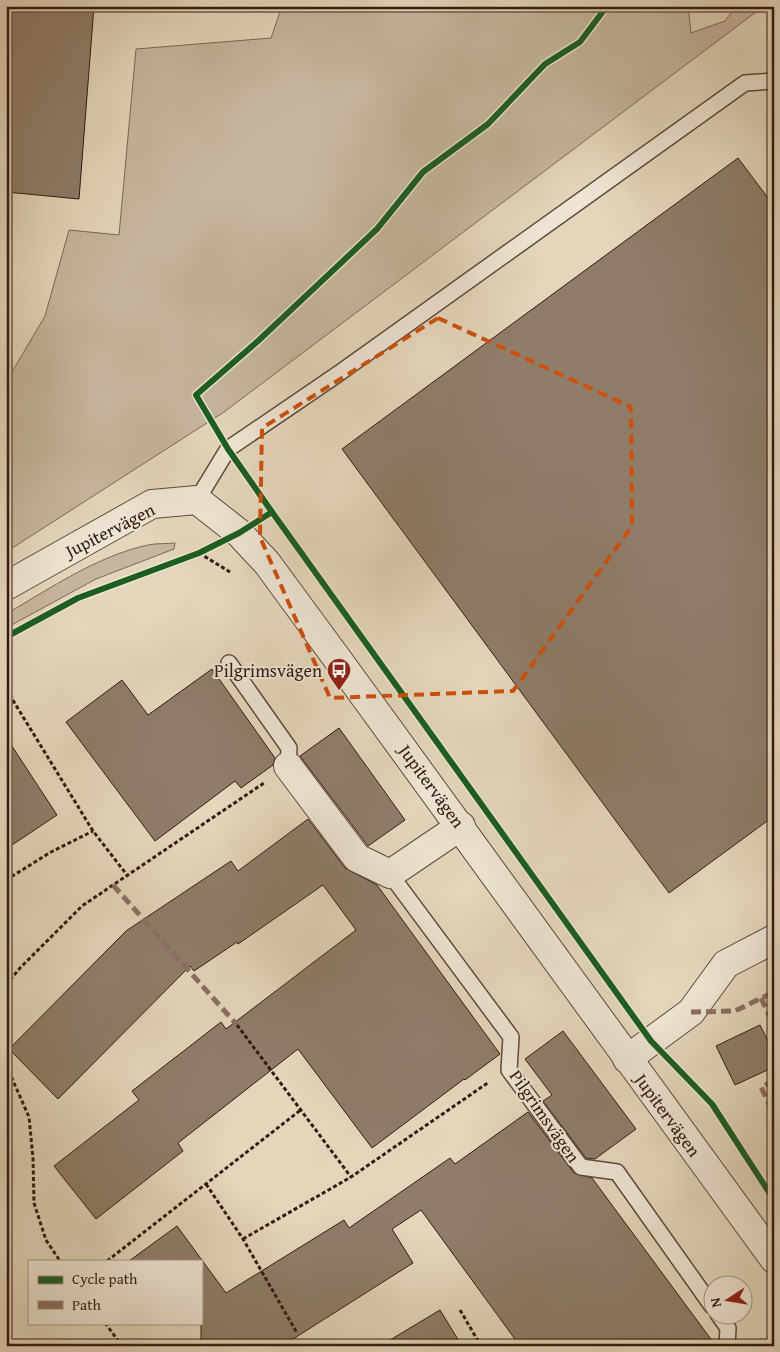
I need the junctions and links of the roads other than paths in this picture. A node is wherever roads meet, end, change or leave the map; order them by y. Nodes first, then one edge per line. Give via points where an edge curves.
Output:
1 (774, 81) edge
2 (197, 500) junction
3 (6, 586) edge
4 (229, 663) dead end
5 (288, 766) joint
6 (461, 826) junction
7 (390, 874) junction
8 (774, 939) edge
9 (627, 1059) junction
10 (774, 1259) edge
11 (702, 1292) edge
12 (725, 1324) edge
13 (727, 1346) edge

1 - 2 lane via 745,83 228,449
2 - 3 street, Jupitervägen via 152,504
2 - 6 street, Jupitervägen via 239,533 267,562
4 - 5 lane via 289,748
5 - 7 street, Pilgrimsvägen via 357,858
6 - 7 street
6 - 9 street, Jupitervägen
7 - 11 lane, Pilgrimsvägen via 511,1037 508,1070 581,1167 617,1172
8 - 9 street via 726,964 691,1012
9 - 10 street, Jupitervägen
12 - 13 lane via 728,1328

